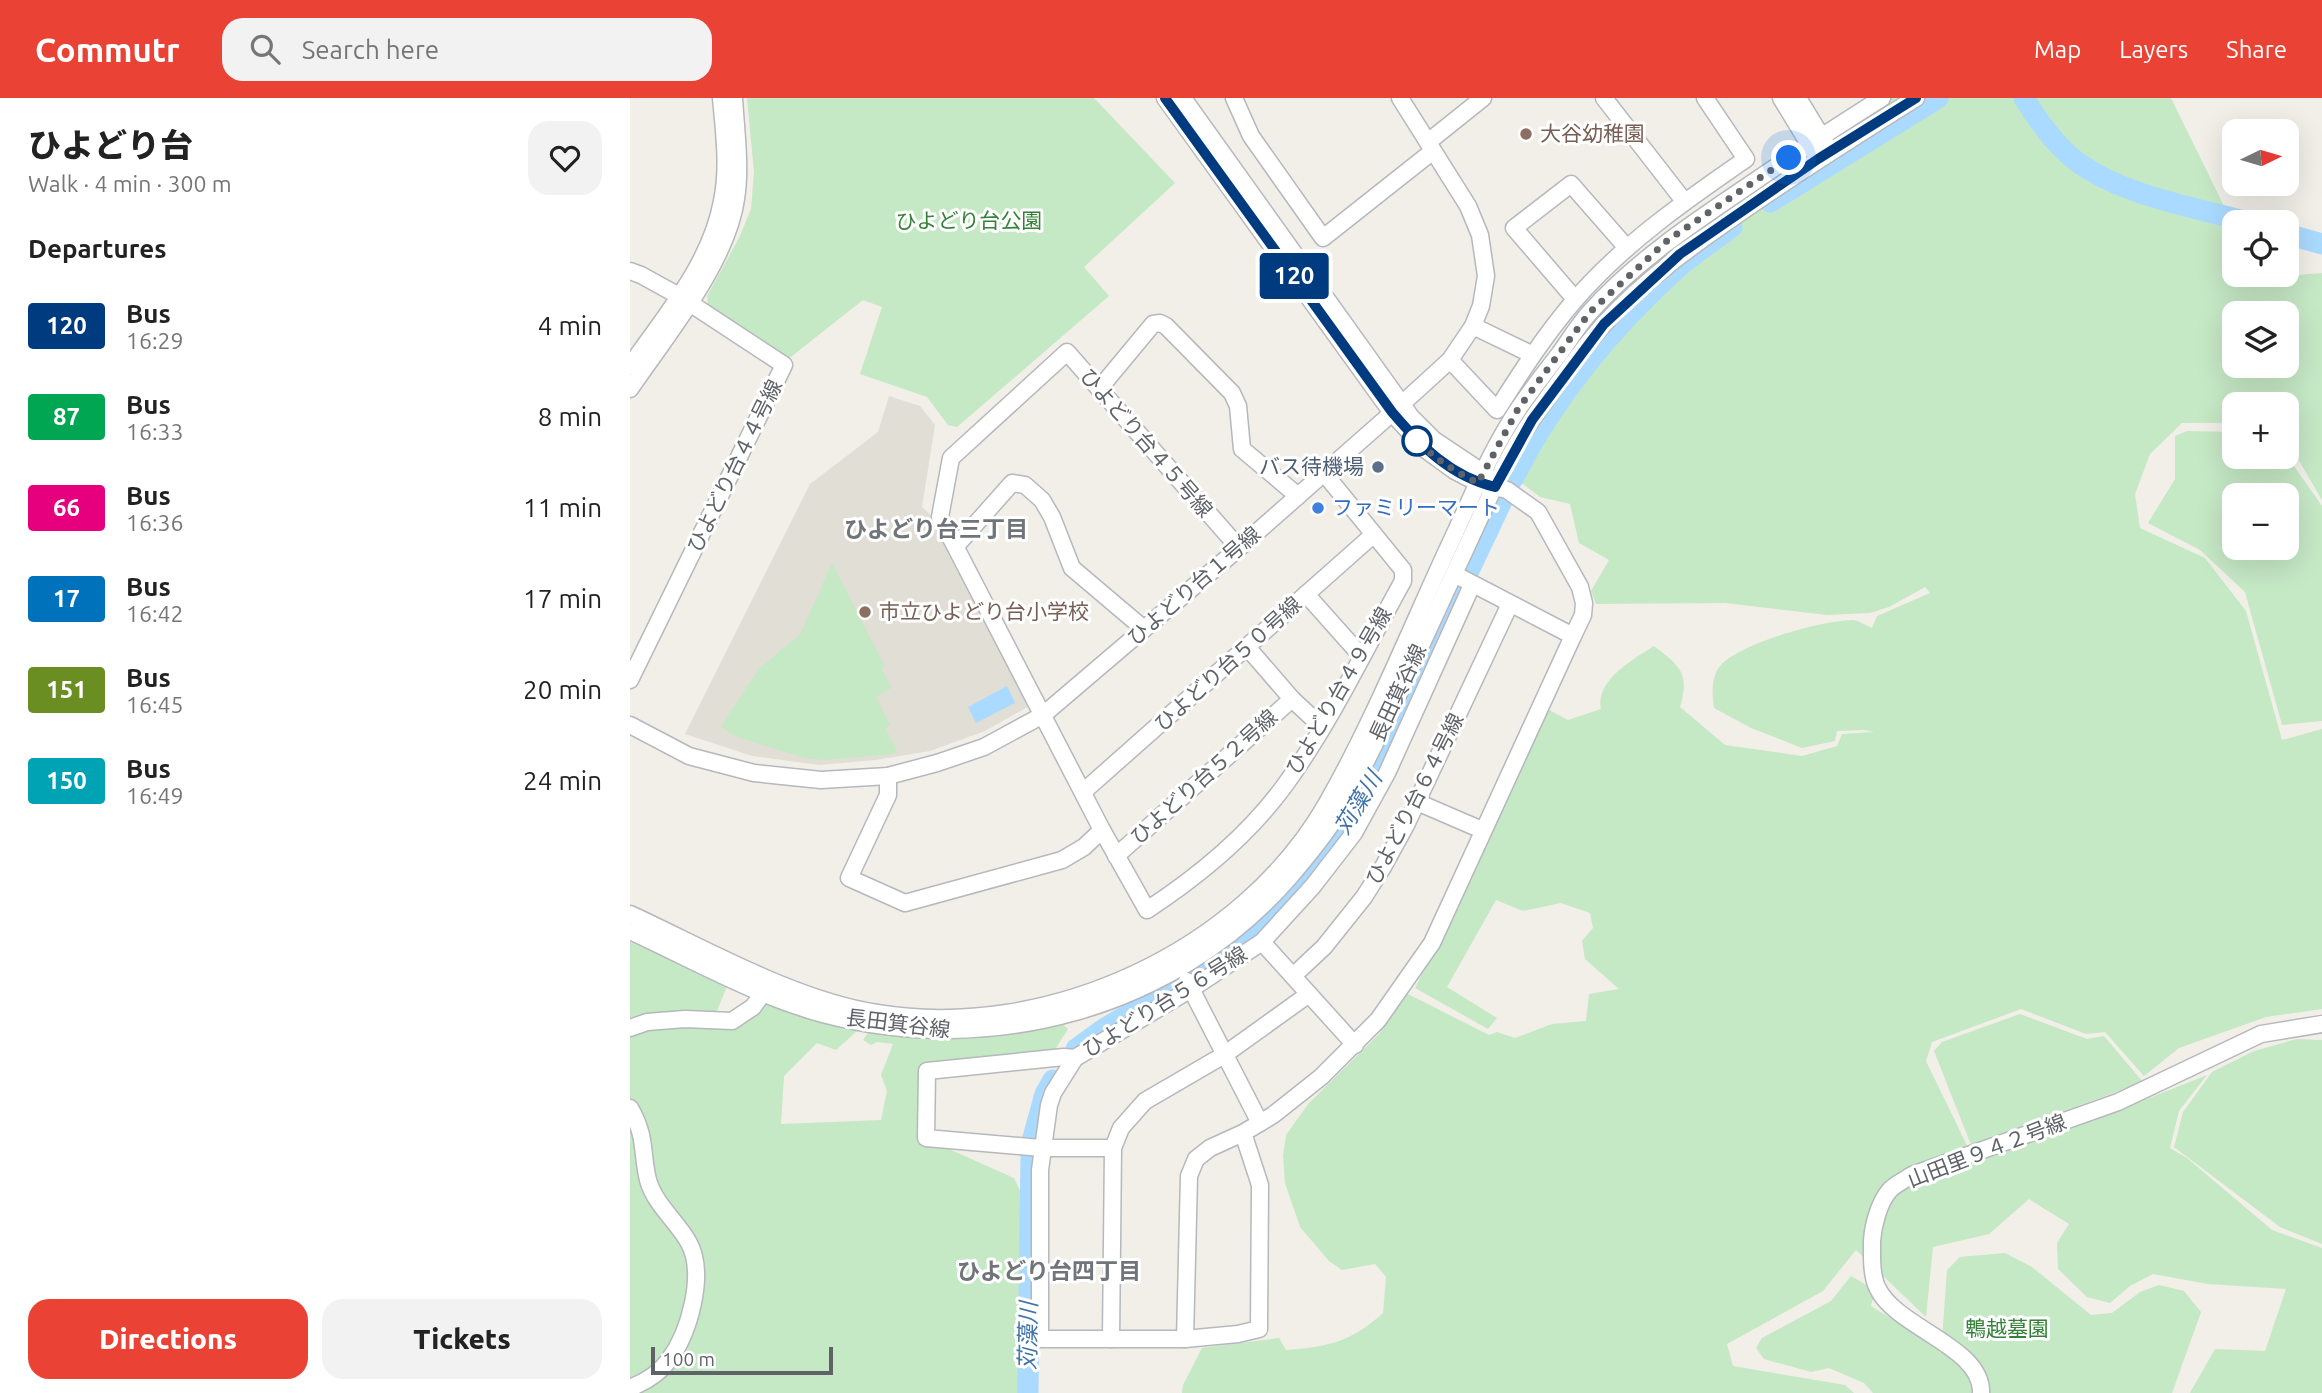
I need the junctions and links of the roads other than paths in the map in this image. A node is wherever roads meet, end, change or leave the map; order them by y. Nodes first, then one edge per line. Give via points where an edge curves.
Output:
1 (721, 98) edge
2 (734, 98) edge
3 (1165, 98) edge
4 (1183, 98) edge
5 (1234, 98) edge
6 (1400, 98) edge
7 (1483, 98) edge
8 (1604, 98) edge
9 (1705, 98) edge
10 (1781, 98) edge
11 (1798, 98) edge
12 (1882, 98) edge
13 (1916, 98) edge
14 (1816, 140) junction
15 (1431, 146) junction
16 (1824, 155) junction
17 (1684, 201) junction
18 (1627, 248) junction
19 (630, 271) edge
20 (684, 299) junction
21 (1575, 299) junction
22 (1473, 326) junction
23 (1531, 354) junction
24 (1450, 360) junction
25 (630, 366) edge
26 (630, 389) edge
27 (1099, 389) junction
28 (1396, 408) junction
29 (1324, 473) junction
30 (1480, 477) junction
31 (1495, 487) junction
32 (1298, 496) junction
33 (1373, 535) junction
34 (956, 546) junction
35 (1239, 548) junction
36 (1454, 574) junction
37 (1472, 585) junction
38 (1306, 594) junction
39 (1510, 604) junction
40 (1144, 629) junction
41 (1573, 636) junction
42 (1247, 647) junction
43 (1363, 653) junction
44 (630, 680) edge
45 (1292, 699) junction
46 (1043, 715) junction
47 (630, 725) edge
48 (1322, 727) junction
49 (888, 776) junction
50 (1083, 792) junction
51 (1417, 802) junction
52 (1102, 830) junction
53 (1482, 830) junction
54 (1116, 856) junction
55 (630, 914) edge
56 (630, 930) edge
57 (1262, 942) junction
58 (1179, 960) junction
59 (1293, 976) junction
60 (1191, 989) junction
61 (763, 993) junction
62 (1309, 994) junction
63 (2322, 1024) edge
64 (630, 1028) edge
65 (1355, 1045) junction
66 (1224, 1055) junction
67 (1075, 1058) junction
68 (630, 1108) edge
69 (1260, 1123) junction
70 (1243, 1133) junction
71 (1041, 1148) junction
72 (1113, 1148) junction
73 (1111, 1339) junction
74 (1185, 1339) junction
75 (630, 1388) edge
76 (1980, 1393) edge

1 - 20 street via 722,201
2 - 20 street via 739,172 736,202 725,240
3 - 28 street
4 - 28 street
5 - 15 street via 1251,136 1323,238
6 - 15 street, ひよどり台１号線
7 - 15 street
8 - 17 street
9 - 17 street via 1746,159
10 - 14 street
11 - 14 street
12 - 14 street, 長田箕谷線
13 - 16 street, 長田箕谷線
14 - 16 street
14 - 30 street, 長田箕谷線 via 1668,240 1590,312 1518,409
15 - 22 street, ひよどり台１号線 via 1480,235 1486,276
16 - 31 street, 長田箕谷線 via 1680,254 1604,324 1532,420
17 - 18 street
18 - 21 street
18 - 21 street via 1571,184 1514,228
19 - 20 street
20 - 25 street
20 - 26 street
20 - 44 street, ひよどり台４４号線 via 784,365
21 - 23 street
22 - 23 street
22 - 24 street, ひよどり台１号線
23 - 24 street via 1497,410
24 - 28 street, ひよどり台１号線
27 - 32 street via 1153,324 1166,326 1232,393 1238,406 1242,449
27 - 34 street, ひよどり台４５号線 via 1067,352 951,458 940,517
27 - 35 street, ひよどり台４５号線
28 - 29 street, ひよどり台１号線
28 - 30 street
29 - 32 street, ひよどり台１号線
29 - 33 street, ひよどり台４９号線
30 - 31 street
30 - 58 street, 長田箕谷線 via 1325,807 1268,881
31 - 36 street, 長田箕谷線
31 - 41 street via 1515,494 1538,512 1580,587 1583,615
32 - 35 street, ひよどり台１号線
33 - 38 street, ひよどり台５０号線
33 - 43 street, ひよどり台４９号線 via 1404,570 1403,581
34 - 40 street via 1012,483 1025,485 1052,517 1072,568
34 - 46 street, ひよどり台４５号線
35 - 40 street, ひよどり台１号線
36 - 37 street
36 - 58 street, 長田箕谷線 via 1367,759 1312,851 1247,920
37 - 39 street
37 - 57 street, ひよどり台５６号線 via 1387,773 1354,833
38 - 42 street, ひよどり台５０号線
38 - 43 street via 1354,649
39 - 41 street
39 - 51 street, ひよどり台６４号線
40 - 46 street, ひよどり台１号線
41 - 53 street
42 - 45 street
42 - 50 street, ひよどり台５０号線
43 - 48 street, ひよどり台４９号線
45 - 48 street
45 - 54 street, ひよどり台５２号線
46 - 49 street, ひよどり台１号線 via 984,747
46 - 50 street, ひよどり台４９号線
47 - 49 street, ひよどり台１号線 via 689,756 754,773 821,780
48 - 54 street, ひよどり台４９号線 via 1284,786 1244,833 1206,869 1147,910
49 - 52 street via 888,795 849,878 905,903 1062,860
50 - 52 street, ひよどり台４９号線
51 - 53 street
51 - 59 street, ひよどり台６４号線 via 1364,897 1324,947
52 - 54 street, ひよどり台４９号線
53 - 65 street via 1432,943
55 - 58 street, 長田箕谷線 via 775,982 875,1013 915,1017 1020,1011 1097,990
56 - 61 street, 長田箕谷線
57 - 59 street
57 - 60 street, ひよどり台５６号線
58 - 60 street
58 - 61 street, 長田箕谷線 via 1102,1004 1022,1025 966,1031 873,1024 823,1014
59 - 62 street
60 - 66 street
60 - 67 street, ひよどり台５６号線
61 - 64 street via 732,1021 685,1018
62 - 65 street
62 - 66 street
63 - 76 street, 山田里９４２号線 via 2261,1034 2118,1101 1912,1175 1890,1190 1877,1214 1872,1237 1877,1289 1896,1312 1970,1364 1979,1376
65 - 69 street
66 - 69 street
66 - 72 street via 1145,1101 1121,1128
67 - 71 street, ひよどり台５６号線 via 1053,1093
67 - 71 street via 927,1071 926,1139
68 - 75 street via 643,1137 648,1181 689,1243 696,1280 693,1306 670,1360
69 - 70 street
70 - 74 street via 1196,1159 1189,1176
70 - 74 street, ひよどり台５６号線 via 1260,1185 1259,1329
71 - 72 street
71 - 73 street, ひよどり台５６号線 via 1040,1339
72 - 73 street
73 - 74 street, ひよどり台５６号線

